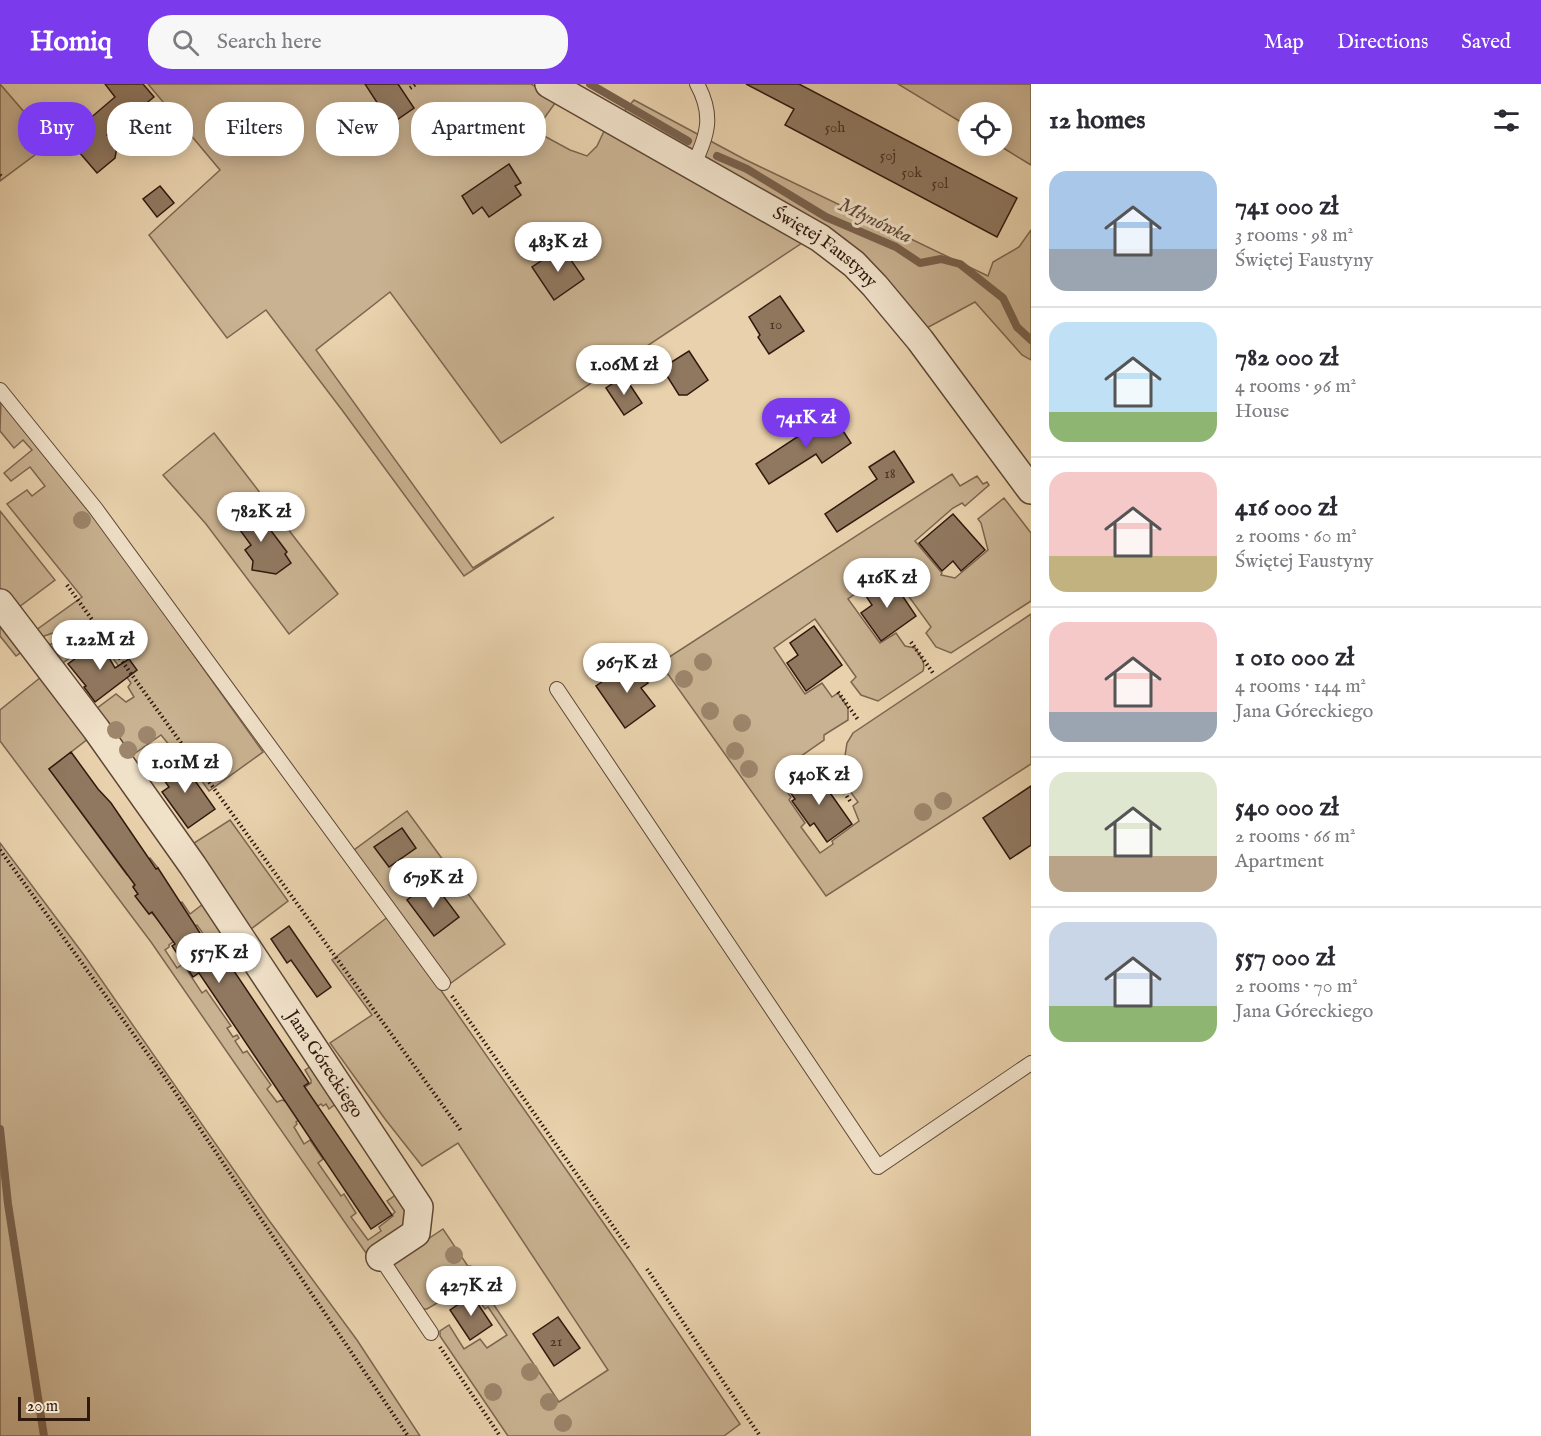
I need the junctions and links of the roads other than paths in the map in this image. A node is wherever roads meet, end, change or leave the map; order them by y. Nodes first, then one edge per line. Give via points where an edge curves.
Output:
1 (549, 84) edge
2 (697, 84) edge
3 (693, 166) junction
4 (0, 390) edge
5 (1031, 490) edge
6 (0, 603) edge
7 (556, 689) dead end
8 (443, 983) road end
9 (1031, 1063) edge
10 (380, 1257) joint
11 (431, 1333) road end

1 - 3 street, Świętej Faustyny
2 - 3 lane via 708,122
3 - 5 street, Świętej Faustyny via 820,238 854,264 920,340
4 - 8 lane via 96,509
6 - 10 street, Jana Góreckiego via 193,866 419,1207 416,1233
7 - 9 lane via 878,1167
10 - 11 lane

